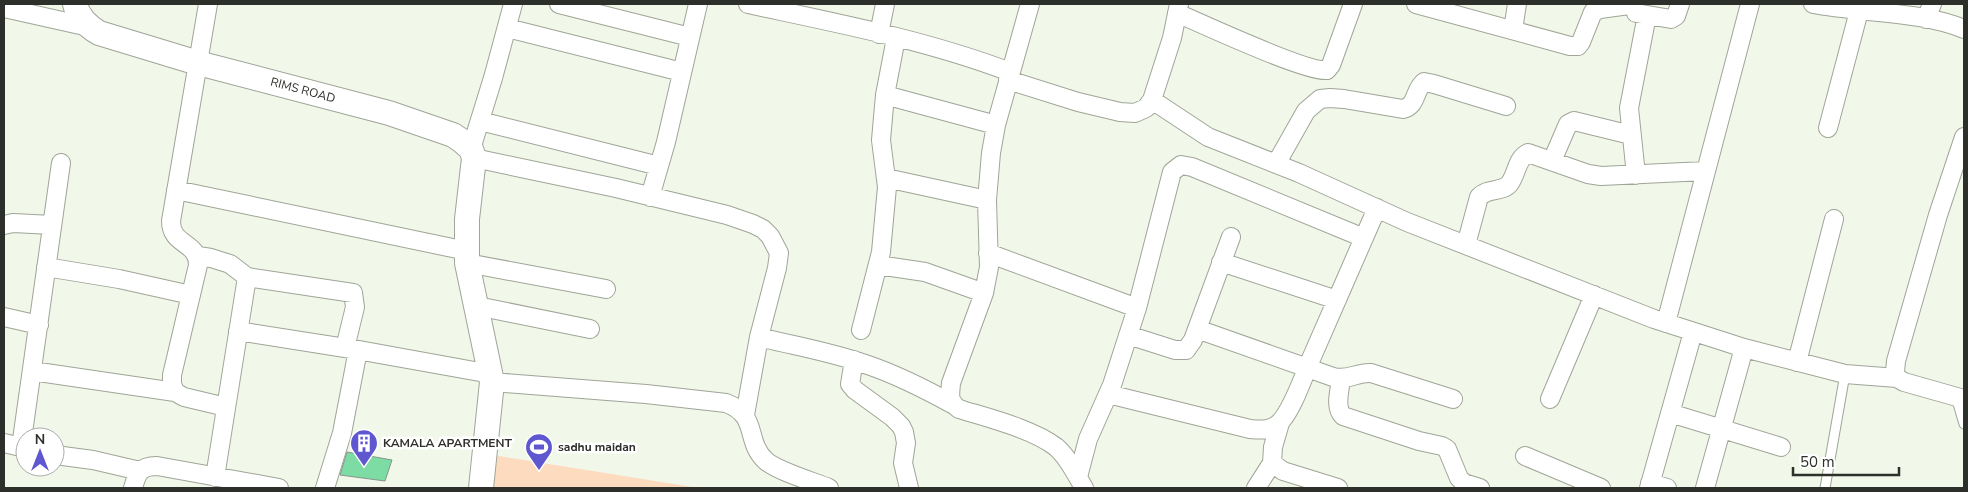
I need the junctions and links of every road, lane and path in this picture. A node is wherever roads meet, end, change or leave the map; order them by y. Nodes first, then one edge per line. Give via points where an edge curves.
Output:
1 (75, 4) edge
2 (208, 4) edge
3 (513, 4) edge
4 (559, 4) edge
5 (698, 4) edge
6 (748, 4) edge
7 (885, 4) edge
8 (1030, 4) edge
9 (1353, 4) edge
10 (1416, 4) edge
11 (1517, 4) edge
12 (1629, 4) edge
13 (1680, 4) edge
14 (1750, 4) edge
15 (1813, 4) edge
16 (4, 8) edge
17 (1883, 8) edge
18 (1178, 9) edge
19 (1859, 11) junction
20 (1929, 12) edge
21 (1647, 15) junction
22 (90, 27) junction
23 (507, 28) junction
24 (1964, 29) edge
25 (1514, 30) junction
26 (888, 36) junction
27 (690, 37) junction
28 (198, 63) junction
29 (682, 72) junction
30 (1009, 76) junction
31 (885, 95) junction
32 (1152, 100) junction
33 (1506, 106) dead end
34 (480, 121) junction
35 (996, 125) junction
36 (1828, 128) dead end
37 (1631, 135) junction
38 (1964, 136) edge
39 (473, 154) junction
40 (1552, 161) junction
41 (61, 163) dead end
42 (1276, 164) junction
43 (659, 166) junction
44 (1705, 171) junction
45 (1636, 175) junction
46 (886, 178) junction
47 (176, 190) junction
48 (650, 197) junction
49 (987, 200) junction
50 (1377, 208) junction
51 (1834, 219) dead end
52 (4, 224) edge
53 (52, 225) junction
54 (1231, 237) dead end
55 (1364, 238) junction
56 (1466, 245) junction
57 (988, 253) junction
58 (198, 256) junction
59 (467, 257) junction
60 (1221, 262) junction
61 (878, 265) junction
62 (46, 267) junction
63 (247, 277) junction
64 (606, 290) dead end
65 (984, 292) junction
66 (191, 295) junction
67 (1594, 295) junction
68 (1337, 300) junction
69 (477, 306) junction
70 (1137, 308) junction
71 (4, 317) edge
72 (1666, 323) junction
73 (39, 324) junction
74 (590, 329) dead end
75 (1197, 329) junction
76 (861, 330) dead end
77 (238, 331) junction
78 (1693, 332) junction
79 (1128, 335) junction
80 (759, 337) junction
81 (1744, 348) junction
82 (352, 349) junction
83 (854, 360) junction
84 (1797, 362) junction
85 (1306, 369) junction
86 (32, 371) junction
87 (1845, 374) junction
88 (492, 378) junction
89 (1897, 378) junction
90 (1341, 379) junction
91 (175, 392) junction
92 (1108, 394) junction
93 (1960, 398) edge
94 (1453, 399) dead end
95 (1550, 399) dead end
96 (952, 404) junction
97 (226, 407) junction
98 (1670, 413) junction
99 (745, 415) junction
100 (1280, 422) junction
101 (1964, 424) edge
102 (20, 427) edge
103 (1721, 429) junction
104 (1782, 447) dead end
105 (65, 456) edge
106 (1525, 456) dead end
107 (1272, 463) junction
108 (140, 471) junction
109 (215, 477) junction
110 (188, 480) edge
111 (1081, 482) edge
112 (236, 484) edge
113 (1649, 486) edge
114 (133, 488) edge
115 (280, 488) edge
116 (324, 488) edge
117 (481, 488) edge
118 (829, 488) edge
119 (909, 488) edge
120 (1256, 488) edge
121 (1338, 488) edge
122 (1480, 488) edge
123 (1601, 488) edge
124 (1667, 488) edge
125 (1705, 488) edge
126 (1826, 488) edge

1 - 22 street via 80,17
2 - 28 street
3 - 23 street
4 - 27 street
5 - 27 street
6 - 26 street
7 - 26 street
8 - 30 street
9 - 18 street via 1331,64 1327,70 1321,71 1298,64
10 - 25 street
11 - 25 street
12 - 21 street via 1635,13
12 - 25 street via 1594,12 1578,46
13 - 21 street via 1676,16 1671,19
14 - 44 street
15 - 19 street
16 - 22 street
17 - 19 street
17 - 20 street
18 - 32 street
19 - 36 street
20 - 24 street
21 - 37 street via 1629,108
22 - 28 street, RIMS ROAD via 99,33
23 - 29 street
23 - 34 street
26 - 30 street via 979,60
26 - 31 street
27 - 29 street
28 - 39 street, RIMS ROAD via 389,113 452,135
28 - 47 street
29 - 43 street
30 - 32 street via 1078,102 1120,112 1134,113 1146,108
30 - 35 street
31 - 35 street
31 - 46 street via 881,140
32 - 42 street via 1208,137
33 - 42 street via 1424,82 1416,92 1413,104 1403,109 1344,99 1320,99 1306,111
34 - 39 street
34 - 43 street
35 - 49 street
37 - 40 street via 1574,121 1568,124
37 - 45 street
38 - 89 street via 1896,361
39 - 48 street
39 - 59 street
40 - 45 street via 1595,175
40 - 56 street via 1535,154 1524,155 1510,184 1503,189 1484,192 1477,202
41 - 53 street
42 - 50 street
43 - 48 street
44 - 45 street
44 - 72 street
46 - 49 street
46 - 61 street
47 - 58 street via 171,229
47 - 59 street
48 - 80 street via 727,215 752,224 770,236 779,253
49 - 57 street
50 - 55 street
50 - 56 street
51 - 84 street
52 - 53 street
53 - 62 street
54 - 60 street
55 - 68 street
55 - 70 street via 1181,165 1172,172
56 - 67 street
57 - 65 street
57 - 70 street
58 - 63 street via 230,264
58 - 66 street
59 - 64 street
59 - 69 street
60 - 68 street
60 - 75 street
61 - 65 street via 925,272
61 - 76 street
62 - 66 street
62 - 73 street
63 - 77 street
63 - 82 street via 353,293
65 - 96 street via 951,383
66 - 91 street via 172,375
67 - 72 street
67 - 95 street
68 - 85 street
69 - 74 street
69 - 88 street
70 - 79 street
71 - 73 street
72 - 78 street
73 - 86 street
75 - 79 street via 1186,350 1175,350
75 - 85 street
77 - 82 street
77 - 97 street
78 - 81 street
78 - 98 street
79 - 92 street
80 - 83 street
80 - 99 street
81 - 84 street
81 - 103 street
82 - 88 street
82 - 116 street via 342,433
83 - 96 street via 907,380
83 - 119 street via 850,384 854,390 892,417 904,432 903,464
84 - 87 street
85 - 90 street
85 - 100 street
86 - 91 street
86 - 102 street
87 - 89 street
87 - 126 lane
88 - 99 street via 710,400 738,408
88 - 117 street
89 - 93 street
90 - 94 street via 1371,373
90 - 122 street via 1338,412 1343,416 1442,446 1447,449 1459,478
91 - 97 street
92 - 100 street via 1250,429 1272,428
92 - 111 street via 1088,438
93 - 101 lane
96 - 111 street via 1056,447
97 - 109 street
98 - 103 street
98 - 113 street
99 - 118 street via 757,449 766,461
100 - 107 street
103 - 104 street
103 - 125 street
105 - 108 street
106 - 123 street
107 - 120 street
107 - 121 street via 1283,470
108 - 110 street via 148,466 157,466
108 - 114 street
109 - 110 street
109 - 112 street
112 - 115 street
113 - 124 street

